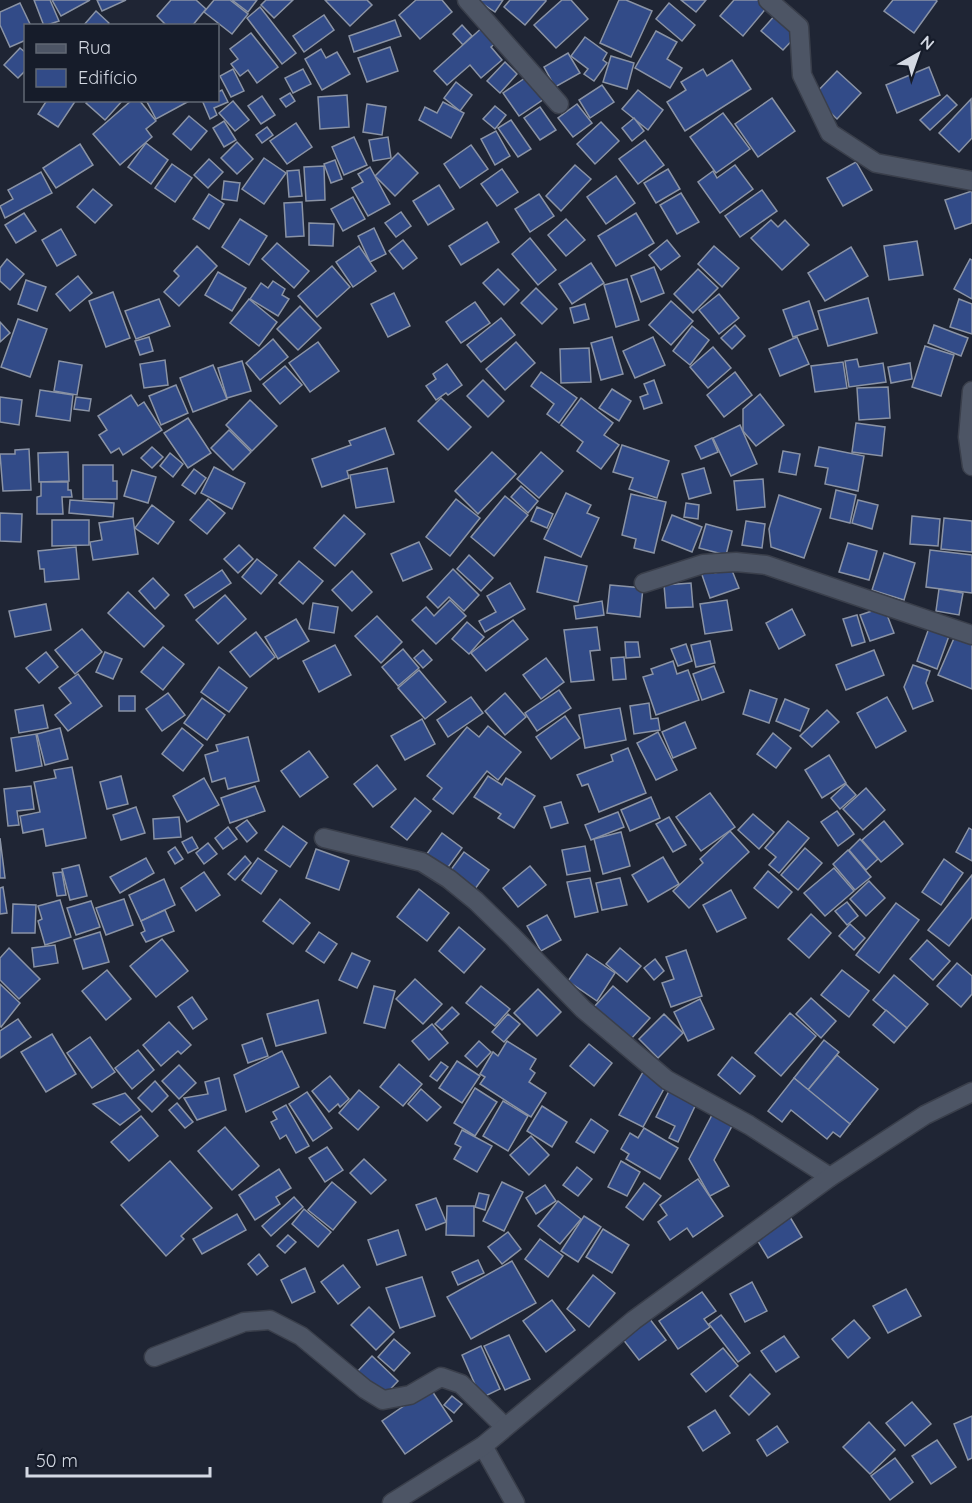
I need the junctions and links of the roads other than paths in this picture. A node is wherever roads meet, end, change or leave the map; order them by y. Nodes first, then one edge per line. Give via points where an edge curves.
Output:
1 (467, 0) edge
2 (768, 0) edge
3 (559, 104) dead end
4 (972, 181) edge
5 (972, 391) edge
6 (972, 466) edge
7 (644, 583) dead end
8 (972, 634) edge
9 (324, 838) dead end
10 (972, 1092) edge
11 (830, 1177) junction
12 (154, 1358) dead end
13 (506, 1427) junction
14 (483, 1446) junction
15 (392, 1503) edge
16 (515, 1503) edge

1 - 3 street
2 - 4 street via 799,27 802,75 830,133 876,163
5 - 6 street via 968,437
7 - 8 street via 703,564 766,565
9 - 11 street via 422,862 448,879 484,908 583,1009 667,1080 749,1125
10 - 11 street via 926,1115
11 - 13 street via 634,1320
12 - 13 street via 244,1322 270,1320 302,1336 383,1400 411,1395 441,1377 461,1384
13 - 14 street
14 - 15 street
14 - 16 street

